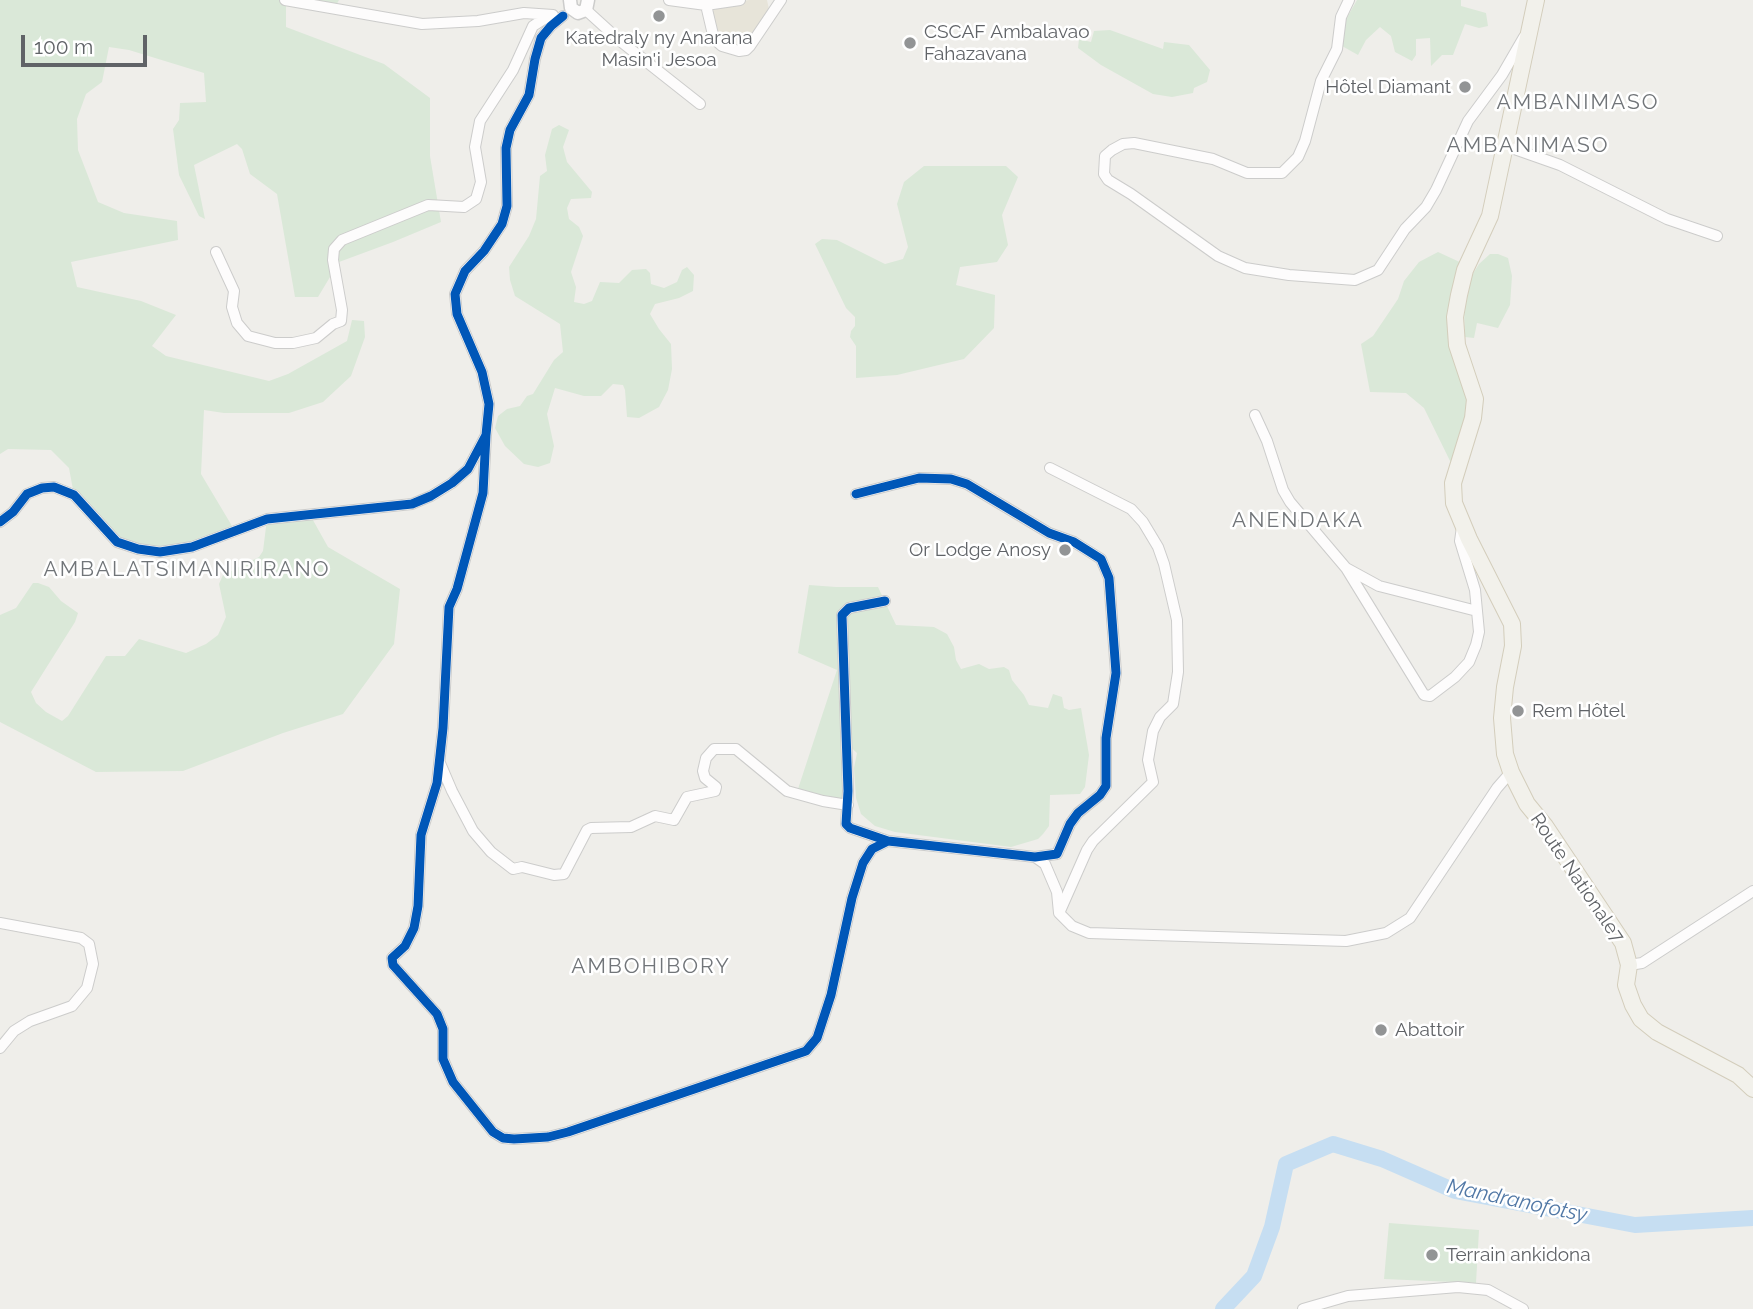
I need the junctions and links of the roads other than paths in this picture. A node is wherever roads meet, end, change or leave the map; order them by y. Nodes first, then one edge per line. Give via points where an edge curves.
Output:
1 (285, 0) edge
2 (669, 0) edge
3 (740, 0) edge
4 (781, 0) edge
5 (1349, 0) edge
6 (1536, 0) edge
7 (587, 5) edge
8 (706, 5) junction
9 (568, 8) edge
10 (550, 15) junction
11 (1533, 22) junction
12 (701, 104) dead end
13 (1506, 146) junction
14 (1717, 236) dead end
15 (216, 252) dead end
16 (1255, 415) dead end
17 (486, 435) junction
18 (1050, 468) dead end
19 (856, 494) dead end
20 (0, 522) edge
21 (1462, 525) junction
22 (1346, 568) junction
23 (885, 601) dead end
24 (1477, 611) junction
25 (439, 759) junction
26 (1511, 772) junction
27 (848, 805) junction
28 (888, 841) junction
29 (1035, 857) junction
30 (1753, 891) edge
31 (1059, 913) junction
32 (0, 923) edge
33 (1629, 965) junction
34 (0, 1048) edge
35 (1753, 1089) edge
36 (1303, 1309) edge
37 (1522, 1309) edge

1 - 10 street via 422,24 524,13
2 - 8 street
3 - 8 street
4 - 8 street via 750,46 739,51 714,39
5 - 11 street via 1305,141 1298,157 1282,173 1247,173 1213,159 1134,143 1123,144 1105,156 1108,180 1218,256 1245,268 1355,280 1378,270 1426,207 1468,121
6 - 11 main road
7 - 9 street via 578,13
7 - 12 street via 619,40
9 - 10 street
9 - 17 street via 541,38 529,95 510,130 502,225 465,271 455,294 457,314 487,391
10 - 15 street via 533,26 508,79 480,121 475,147 481,182 476,199 464,206 428,205 342,240 334,249 341,321 316,338 293,343 248,336 237,323 234,291
11 - 13 main road
13 - 14 street via 1560,165 1667,219
13 - 21 main road, Route Nationale7 via 1490,216 1465,270 1457,306 1457,345 1475,399 1453,483
16 - 22 street via 1290,502
17 - 20 street via 468,469 412,504 267,519 192,547 160,552 117,542 74,495 54,487 27,495
17 - 25 street via 483,493 449,607
18 - 31 street via 1131,509 1143,522 1164,564 1177,620 1178,672 1173,704 1153,731 1148,760 1153,782 1093,841
19 - 29 street via 919,478 951,479 1074,542 1101,559 1106,568 1116,673 1106,738 1105,786 1070,824 1057,854
21 - 24 street via 1460,541
21 - 26 main road, Route Nationale7 via 1512,624 1502,718
22 - 24 street via 1379,586
22 - 24 street via 1424,695 1430,696 1469,662 1479,632
23 - 27 street via 849,608 842,615
25 - 27 street via 473,831 491,852 513,869 554,875 564,874 587,830 631,827 655,816 674,820 687,797 715,791 703,771 714,748 736,749 787,791
25 - 28 street via 421,835 414,928 392,958 393,965 438,1014 443,1059 453,1082 503,1138 568,1132 806,1051 817,1038 831,995 863,863 872,849
26 - 31 street via 1410,918 1386,933 1346,941 1089,933 1072,926
26 - 33 main road, Route Nationale7 via 1527,804 1623,943
27 - 28 street via 846,824 850,828
28 - 29 street
29 - 31 street via 1045,864 1057,892
30 - 33 street via 1643,963
32 - 34 street via 81,938 89,944 93,964 87,988 72,1006 30,1021
33 - 35 main road, Route Nationale7 via 1626,985 1641,1018 1657,1032 1738,1075
36 - 37 street via 1348,1296 1458,1287 1488,1290

